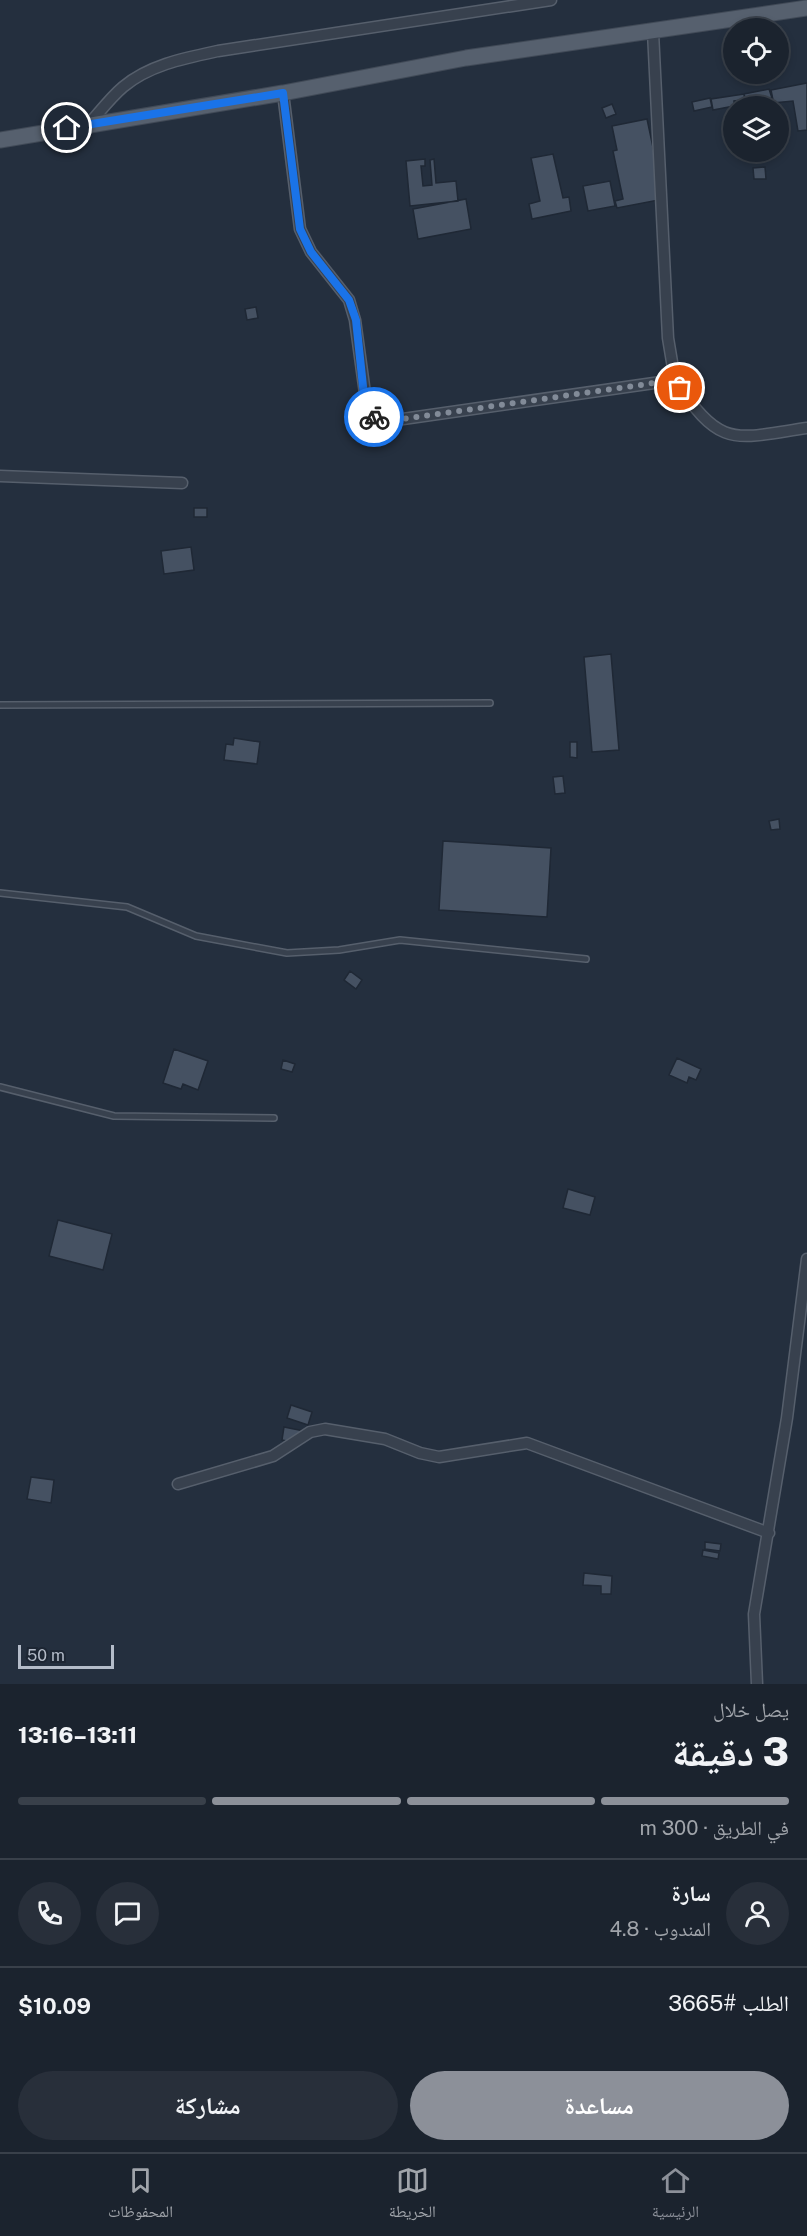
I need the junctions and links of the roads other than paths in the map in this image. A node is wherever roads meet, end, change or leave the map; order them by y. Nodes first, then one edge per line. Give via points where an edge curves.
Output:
1 (551, 0) edge
2 (807, 8) edge
3 (653, 32) junction
4 (283, 93) junction
5 (88, 125) junction
6 (24, 136) junction
7 (0, 140) edge
8 (0, 150) edge
9 (675, 380) junction
10 (807, 428) edge
11 (0, 476) edge
12 (182, 483) dead end
13 (490, 703) dead end
14 (0, 705) edge
15 (0, 893) edge
16 (586, 959) dead end
17 (0, 1088) edge
18 (274, 1118) dead end
19 (807, 1259) edge
20 (178, 1484) dead end
21 (769, 1533) junction
22 (758, 1684) edge

1 - 5 street via 176,60 123,87
2 - 3 main road
3 - 4 main road via 466,58
3 - 9 street via 668,338
4 - 5 main road
4 - 9 street via 300,229 311,252 349,300 356,320 364,396 374,418 389,421
5 - 6 main road
6 - 7 main road
6 - 8 main road
9 - 10 street via 695,410 732,437
11 - 12 street
13 - 14 lane
15 - 16 lane via 128,907 196,936 287,953 400,940
17 - 18 lane via 114,1116
19 - 21 street via 788,1418
20 - 21 street via 273,1456 310,1432 325,1429 385,1439 439,1457 527,1443
21 - 22 street via 754,1614

